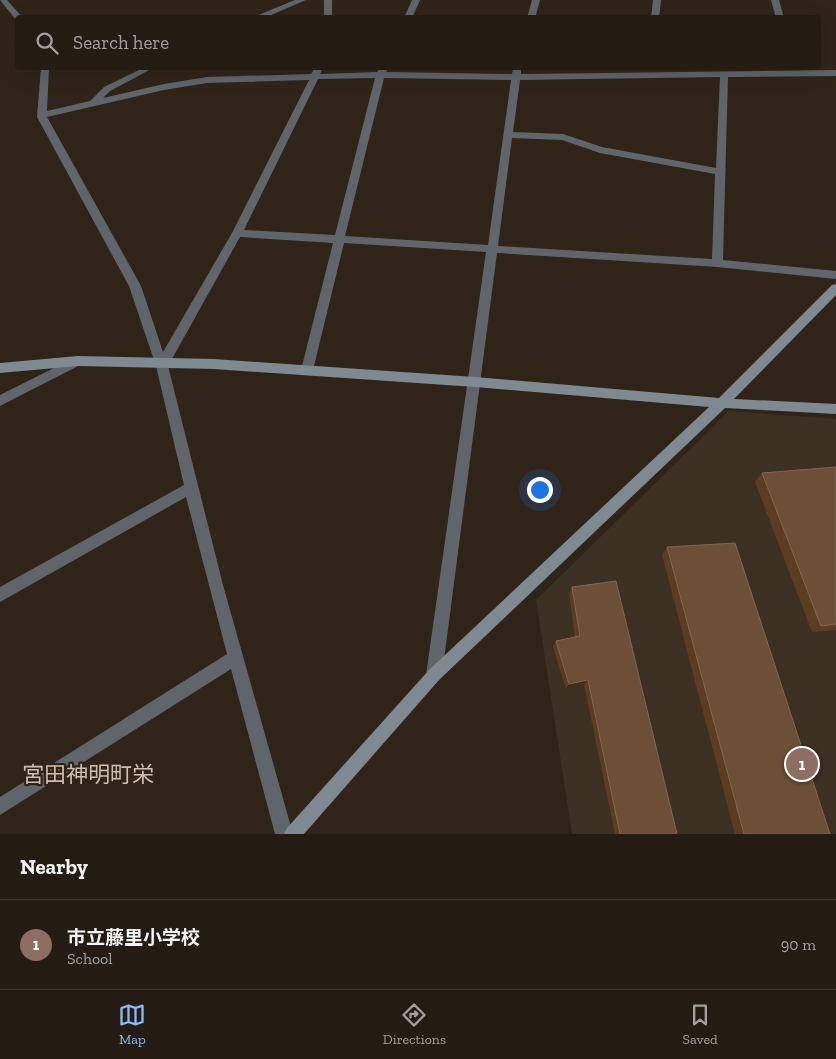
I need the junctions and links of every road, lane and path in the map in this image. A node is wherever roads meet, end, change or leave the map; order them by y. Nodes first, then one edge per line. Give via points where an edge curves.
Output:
1 (3, 0) edge
2 (302, 0) edge
3 (328, 0) edge
4 (416, 0) edge
5 (536, 0) edge
6 (657, 0) edge
7 (775, 0) edge
8 (16, 15) edge
9 (263, 15) edge
10 (328, 15) edge
11 (409, 15) edge
12 (532, 15) edge
13 (655, 15) edge
14 (779, 15) edge
15 (45, 70) edge
16 (145, 70) edge
17 (793, 70) edge
18 (382, 71) edge
19 (648, 71) edge
20 (317, 72) edge
21 (516, 72) edge
22 (836, 73) edge
23 (724, 74) junction
24 (92, 104) junction
25 (42, 115) junction
26 (507, 135) junction
27 (720, 172) junction
28 (237, 232) junction
29 (340, 238) junction
30 (492, 248) junction
31 (717, 263) junction
32 (836, 274) edge
33 (836, 288) edge
34 (78, 361) junction
35 (162, 363) junction
36 (0, 368) edge
37 (307, 370) junction
38 (475, 382) junction
39 (0, 401) edge
40 (722, 403) junction
41 (836, 409) edge
42 (191, 488) junction
43 (0, 595) edge
44 (234, 658) junction
45 (434, 675) junction
46 (0, 807) edge
47 (284, 834) edge
48 (293, 834) edge

1 - 8 street
2 - 9 street
3 - 10 street
4 - 11 street
5 - 12 street
6 - 13 street
7 - 14 street
15 - 25 street
16 - 24 street via 107,89
17 - 22 street
17 - 23 street
18 - 20 street
18 - 21 street
18 - 29 street
19 - 21 street
19 - 23 street
20 - 24 street via 208,80
20 - 28 street
21 - 26 street
23 - 27 street
24 - 25 street
25 - 35 street via 135,286
26 - 27 street via 563,137 600,150
26 - 30 street
27 - 31 street
28 - 29 street
28 - 35 street
29 - 30 street
29 - 37 street
30 - 31 street
30 - 38 street
31 - 32 street
33 - 40 street
34 - 35 street
34 - 36 street
34 - 39 street
35 - 37 street
35 - 42 street
37 - 38 street
38 - 40 street
38 - 45 street
40 - 41 street
40 - 45 street
42 - 43 street
42 - 44 street
44 - 46 street
44 - 47 street
45 - 48 street

